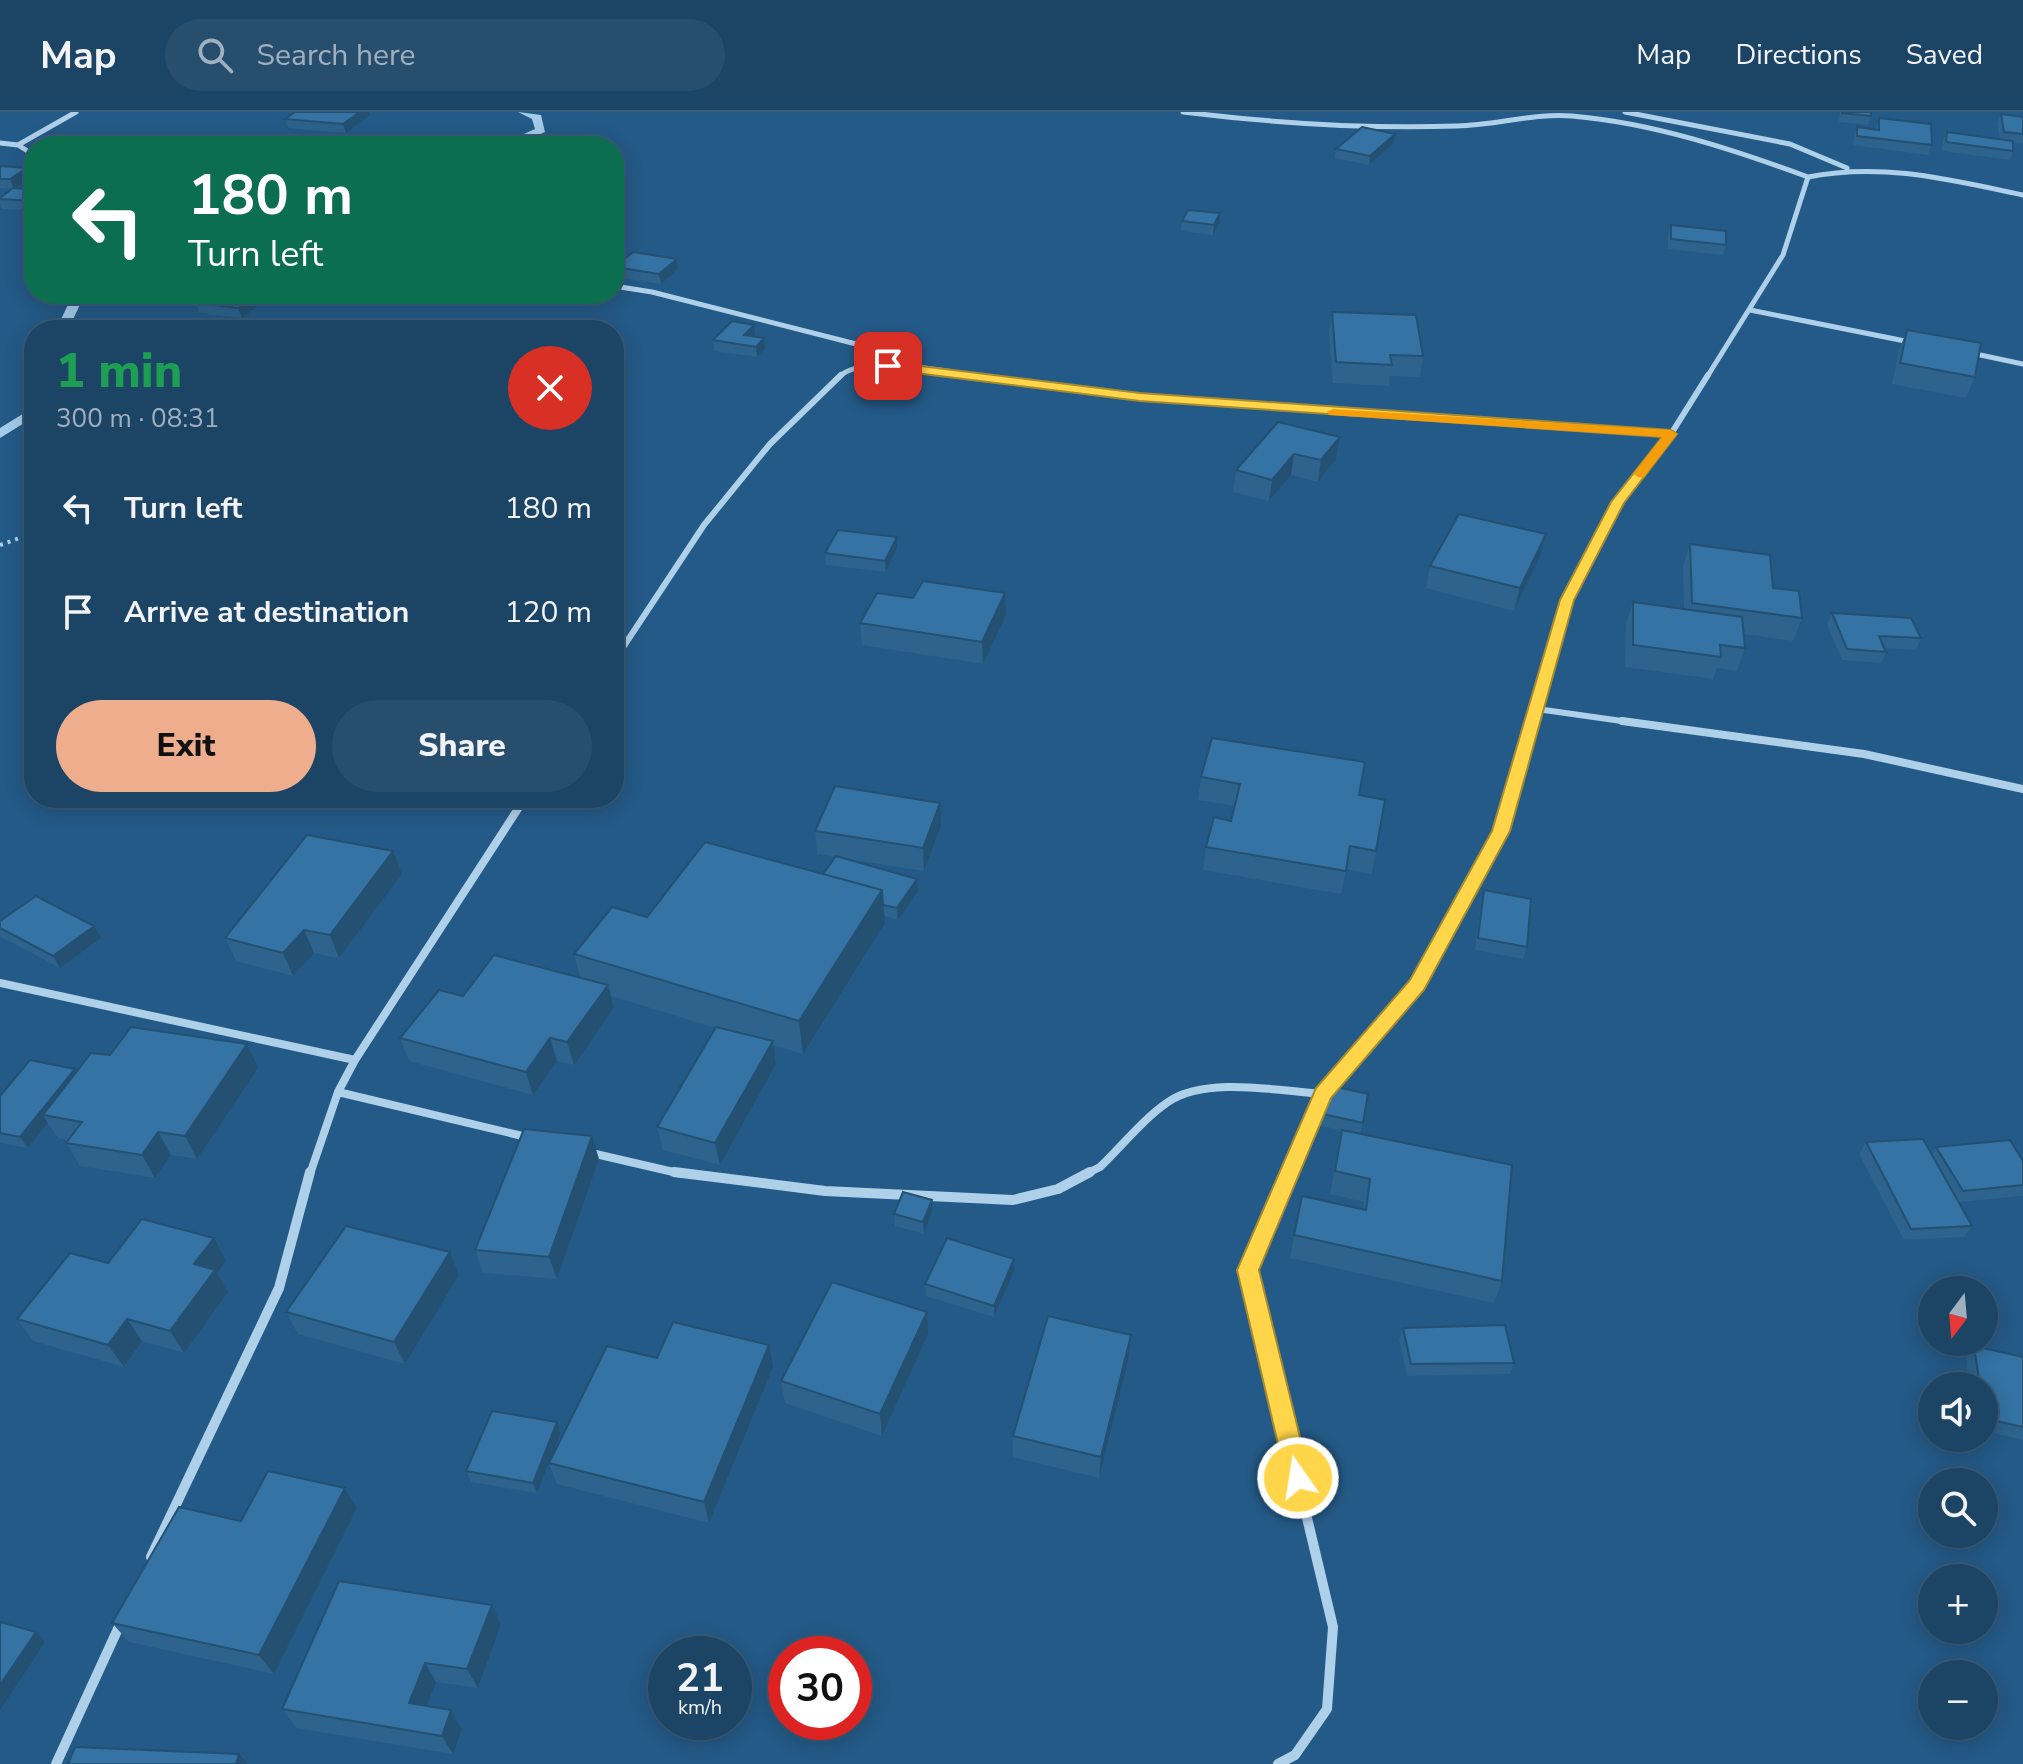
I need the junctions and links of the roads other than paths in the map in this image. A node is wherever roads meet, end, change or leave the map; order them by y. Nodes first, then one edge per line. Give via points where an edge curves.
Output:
1 (76, 112) edge
2 (1183, 112) edge
3 (1625, 112) edge
4 (34, 136) edge
5 (24, 142) edge
6 (0, 143) edge
7 (18, 145) junction
8 (24, 149) edge
9 (1851, 170) junction
10 (1808, 177) junction
11 (2023, 195) edge
12 (624, 288) edge
13 (1750, 310) junction
14 (1917, 343) edge
15 (1962, 352) edge
16 (2023, 364) edge
17 (872, 365) junction
18 (1671, 434) junction
19 (624, 646) edge
20 (1537, 709) junction
21 (2023, 789) edge
22 (519, 808) edge
23 (0, 983) edge
24 (355, 1060) junction
25 (338, 1092) junction
26 (1323, 1094) junction
27 (536, 1140) edge
28 (582, 1151) edge
29 (147, 1565) edge
30 (127, 1607) edge
31 (1296, 1760) edge
32 (56, 1764) edge
33 (1278, 1764) edge

1 - 4 street
2 - 10 street via 1302,123 1469,126 1551,115 1575,117 1749,154
3 - 9 street via 1790,144
5 - 7 street
6 - 7 street
7 - 8 street
9 - 10 street
9 - 11 street
10 - 13 street via 1783,255
12 - 17 street via 864,346 871,352
13 - 14 street
13 - 18 street
15 - 16 street
17 - 18 street via 1156,399
17 - 19 street via 844,372 770,444 704,525
18 - 20 street via 1618,502 1567,600
20 - 21 street via 1864,754
20 - 26 street via 1501,831 1417,985
22 - 24 street
23 - 24 street
24 - 25 street
25 - 27 street
25 - 29 street via 319,1141 279,1288
26 - 28 street via 1221,1087 1195,1091 1169,1101 1100,1167 1058,1189 1013,1200 825,1191 689,1176
26 - 31 street via 1248,1270 1333,1627 1327,1709
30 - 32 street
31 - 33 street

